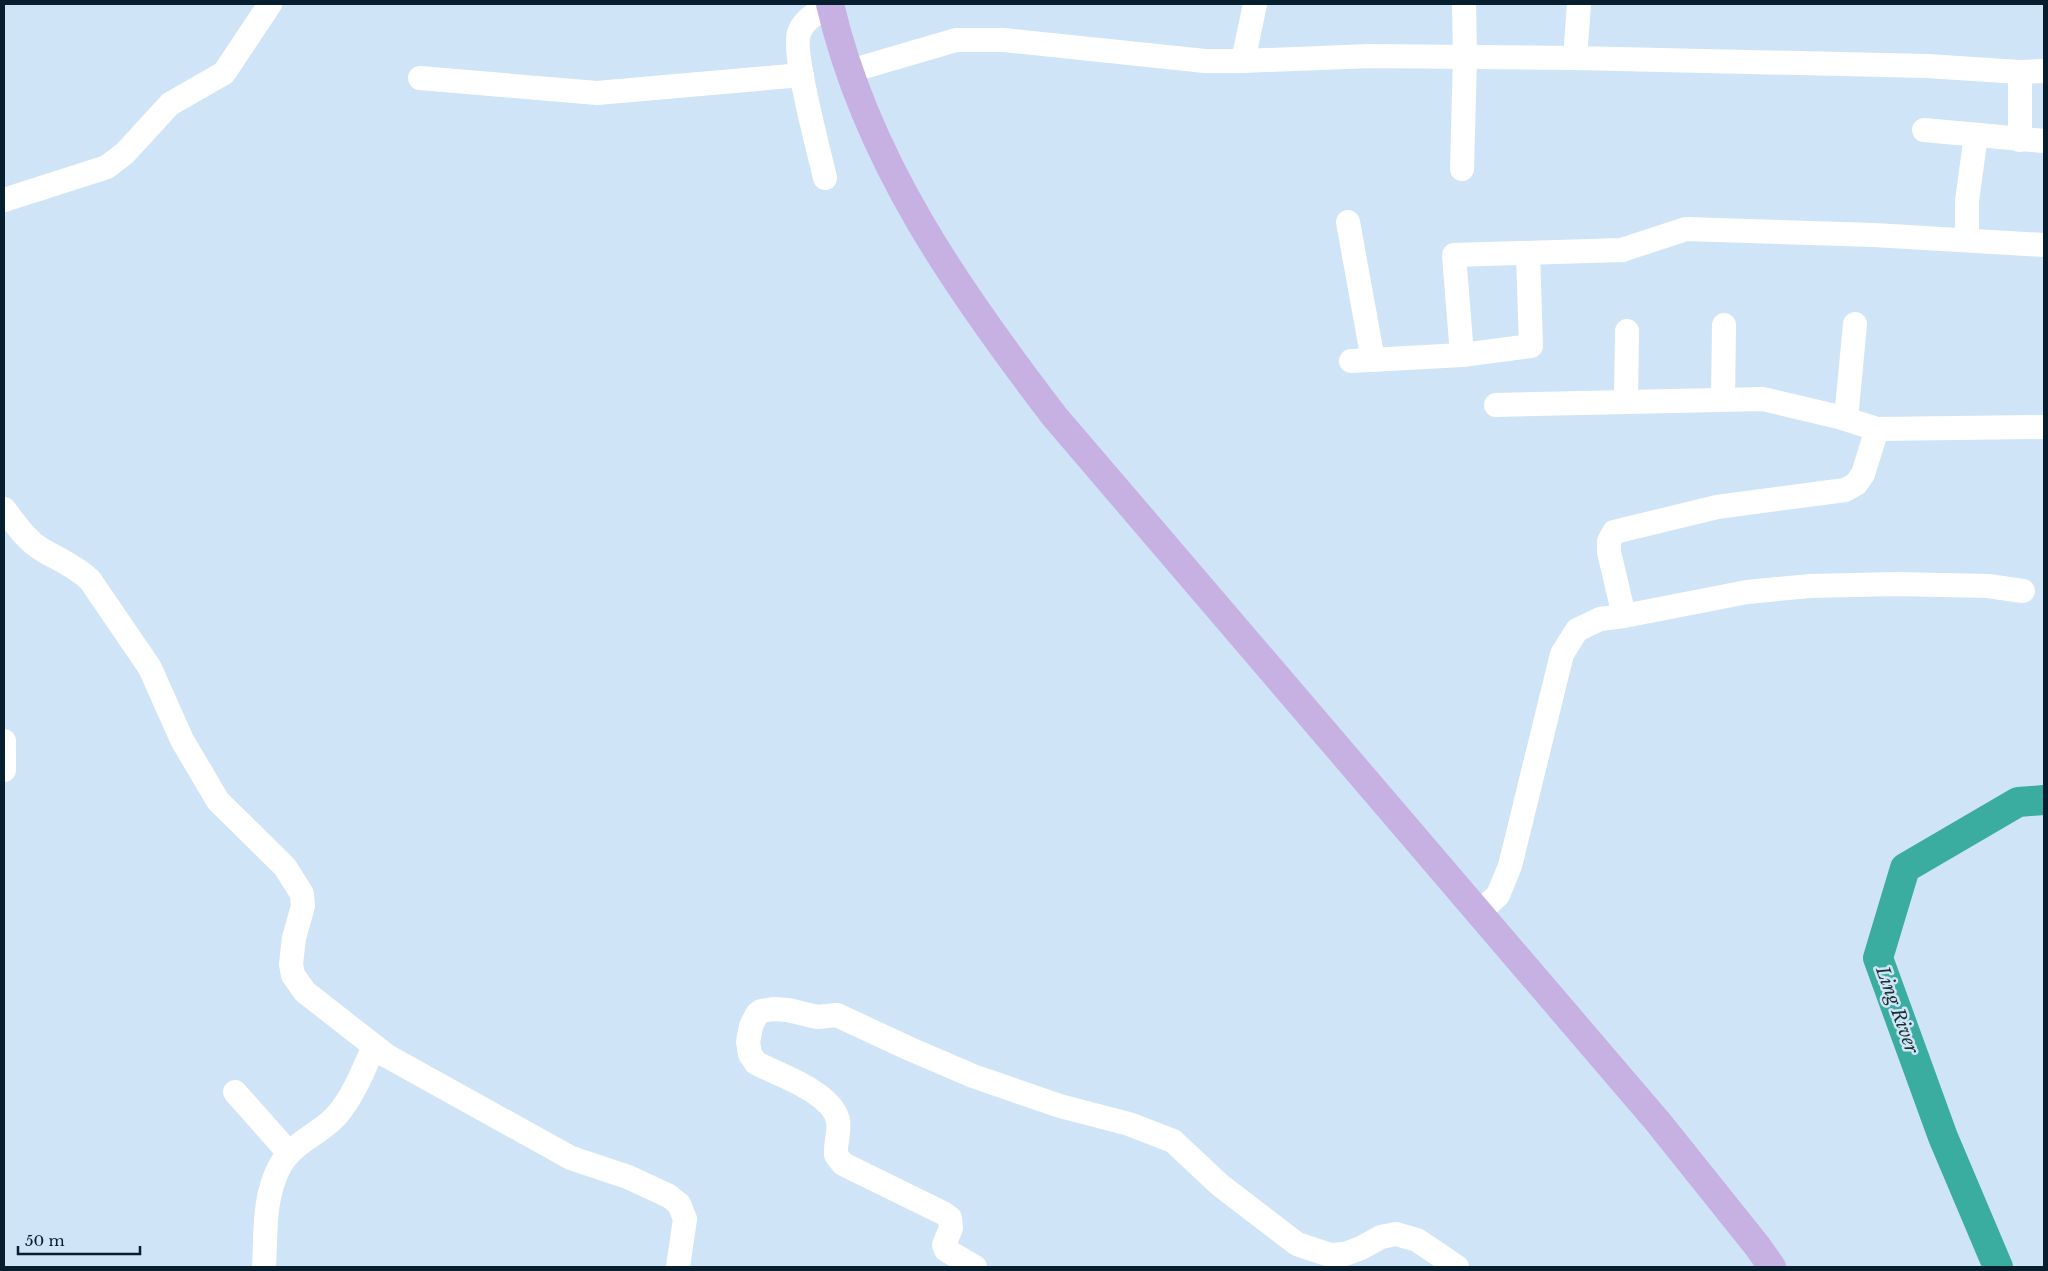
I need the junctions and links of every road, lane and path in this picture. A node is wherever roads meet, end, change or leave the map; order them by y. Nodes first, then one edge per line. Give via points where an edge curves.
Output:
1 (270, 4) edge
2 (830, 4) edge
3 (1255, 4) edge
4 (1464, 4) edge
5 (1579, 4) edge
6 (1465, 57) junction
7 (1575, 58) junction
8 (1243, 61) junction
9 (850, 71) junction
10 (2044, 71) edge
11 (2020, 72) junction
12 (802, 75) junction
13 (420, 78) dead end
14 (1924, 130) dead end
15 (1976, 135) junction
16 (2020, 140) junction
17 (2044, 141) edge
18 (1462, 169) dead end
19 (824, 178) dead end
20 (4, 200) edge
21 (1348, 222) dead end
22 (1967, 240) junction
23 (2044, 245) edge
24 (1528, 253) junction
25 (1855, 324) dead end
26 (1724, 325) dead end
27 (1627, 331) dead end
28 (1462, 355) junction
29 (1723, 400) junction
30 (1626, 402) junction
31 (1496, 405) dead end
32 (1846, 419) junction
33 (2044, 427) edge
34 (1877, 430) junction
35 (4, 509) edge
36 (2023, 591) dead end
37 (1624, 616) junction
38 (4, 741) edge
39 (4, 770) edge
40 (1480, 912) junction
41 (374, 1046) junction
42 (235, 1092) dead end
43 (289, 1153) junction
44 (264, 1267) edge
45 (678, 1267) edge
46 (975, 1267) edge
47 (1457, 1267) edge
48 (1772, 1267) edge

1 - 20 street via 224,73 170,104 125,153 107,167
2 - 9 main road
2 - 12 street via 806,20 799,34
3 - 8 street
4 - 6 street
5 - 7 street
6 - 7 street
6 - 8 street via 1370,56
6 - 18 street
7 - 11 street via 1927,66
8 - 9 street via 1205,61 1004,40 956,40
9 - 40 main road via 871,127 907,201 998,343 1055,417
10 - 11 street
11 - 16 street
12 - 13 street via 597,93
12 - 19 street
14 - 15 street
15 - 16 street
15 - 22 street via 1967,201
16 - 17 street
21 - 28 street via 1362,360
22 - 23 street
22 - 24 street via 1686,229 1622,250
24 - 28 street via 1531,346
24 - 28 street via 1454,255
25 - 32 street
26 - 29 street
27 - 30 street
29 - 30 street
29 - 32 street via 1763,399
30 - 31 street
32 - 34 street
33 - 34 street
34 - 37 street via 1863,474 1856,484 1845,490 1717,507 1614,532 1608,541 1609,552
35 - 41 street via 16,526 41,549 78,568 112,611 150,668 182,740 218,801 285,867 302,894 303,906 291,964 293,975 305,992
36 - 37 street via 1970,585 1810,586 1747,592
37 - 40 street via 1600,619 1577,630 1562,654 1510,866 1498,896
38 - 39 street
40 - 48 main road via 1658,1122
41 - 43 street via 360,1078 336,1116
41 - 45 street via 571,1158 628,1177 669,1196 679,1204 685,1219
42 - 43 street
43 - 44 street via 279,1168 266,1209
46 - 47 street via 946,1250 944,1245 951,1228 950,1218 943,1212 842,1164 836,1155 838,1121 834,1112 819,1095 756,1063 750,1054 748,1042 757,1014 773,1009 817,1017 836,1014 974,1076 1060,1106 1156,1133 1173,1141 1220,1185 1297,1244 1330,1255 1345,1254 1381,1237 1396,1234 1417,1240

